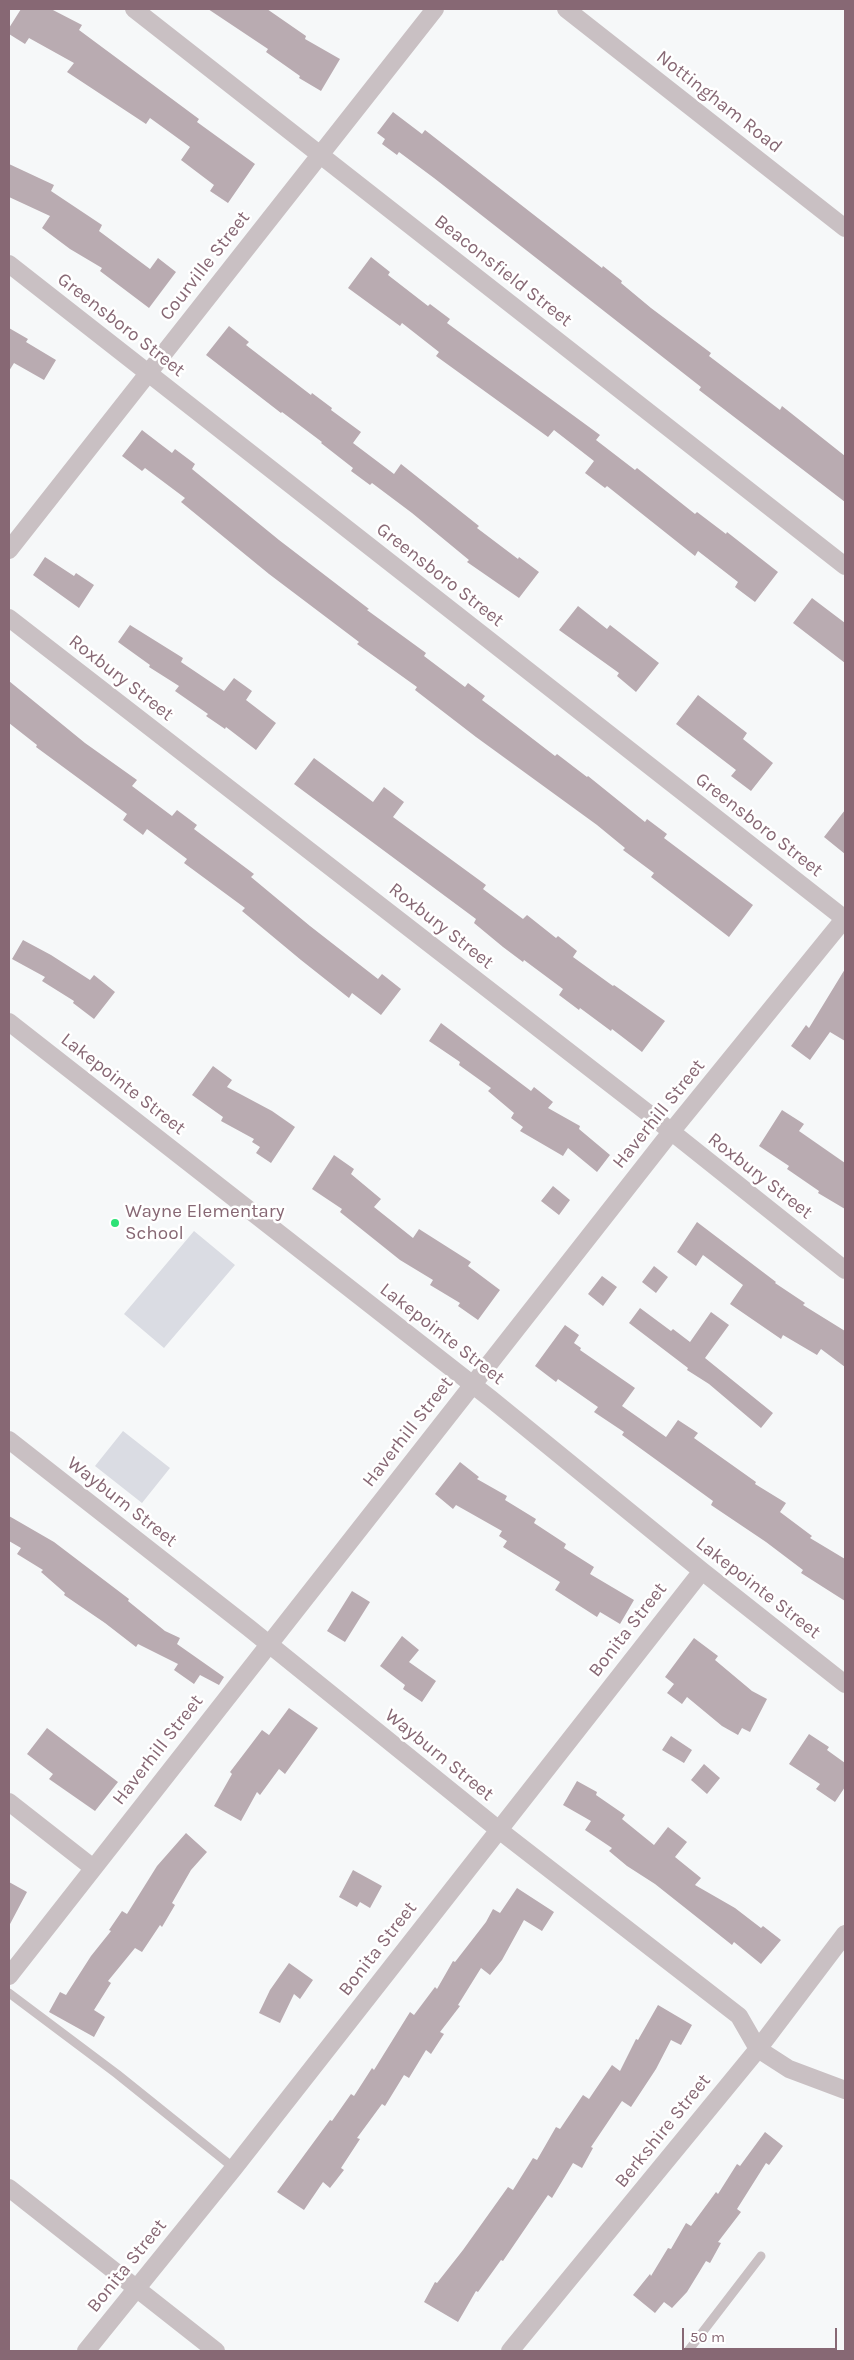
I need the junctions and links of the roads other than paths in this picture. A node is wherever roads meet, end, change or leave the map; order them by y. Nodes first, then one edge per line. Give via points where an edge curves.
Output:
1 (134, 9) edge
2 (435, 9) edge
3 (566, 9) edge
4 (320, 155) junction
5 (845, 228) edge
6 (9, 264) edge
7 (148, 373) junction
8 (9, 550) edge
9 (845, 566) edge
10 (9, 618) edge
11 (845, 919) edge
12 (9, 1022) edge
13 (671, 1132) junction
14 (845, 1270) edge
15 (473, 1385) junction
16 (9, 1440) edge
17 (702, 1571) junction
18 (268, 1644) junction
19 (845, 1684) edge
20 (9, 1802) edge
21 (499, 1830) junction
22 (92, 1867) junction
23 (845, 1934) edge
24 (9, 1976) edge
25 (9, 1993) edge
26 (758, 2049) junction
27 (845, 2090) edge
28 (234, 2168) junction
29 (13, 2194) edge
30 (761, 2256) dead end
31 (136, 2289) junction
32 (86, 2351) edge
33 (216, 2351) edge
34 (510, 2351) edge
35 (688, 2351) edge

1 - 4 street, Beaconsfield Street
2 - 4 street, Courville Street
3 - 5 street, Nottingham Road
4 - 7 street, Courville Street
4 - 9 street, Beaconsfield Street
6 - 7 street, Greensboro Street
7 - 8 street, Courville Street
7 - 11 street, Greensboro Street
10 - 13 street, Roxbury Street
11 - 13 street, Haverhill Street
12 - 15 street, Lakepointe Street
13 - 14 street, Roxbury Street
13 - 15 street, Haverhill Street
15 - 17 street, Lakepointe Street
15 - 18 street, Haverhill Street
16 - 18 street, Wayburn Street
17 - 19 street, Lakepointe Street
17 - 21 street, Bonita Street
18 - 21 street, Wayburn Street
18 - 22 street, Haverhill Street
20 - 22 street
21 - 26 street, Wayburn Street via 739,2016
21 - 28 street, Bonita Street
22 - 24 street, Haverhill Street
23 - 26 street, Berkshire Street
25 - 28 lane
26 - 27 street, Wayburn Street via 789,2069
26 - 34 street, Berkshire Street
28 - 31 street, Bonita Street
29 - 31 street
30 - 35 lane
31 - 32 street, Bonita Street
31 - 33 street

